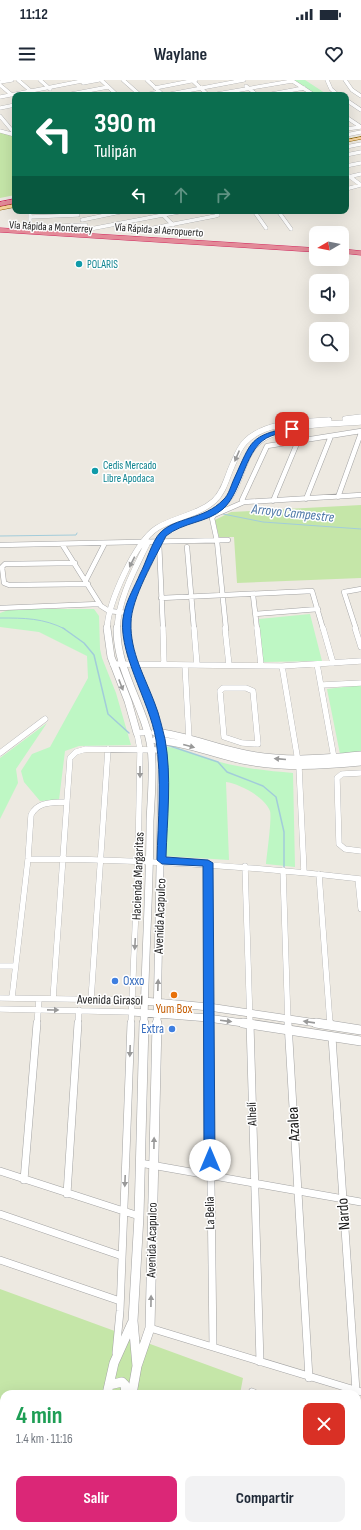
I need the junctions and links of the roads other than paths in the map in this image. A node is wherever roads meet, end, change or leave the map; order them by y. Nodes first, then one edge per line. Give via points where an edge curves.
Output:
1 (12, 80) edge
2 (18, 80) edge
3 (40, 80) edge
4 (62, 80) edge
5 (100, 80) edge
6 (123, 80) edge
7 (147, 80) edge
8 (152, 80) edge
9 (194, 80) edge
10 (239, 80) edge
11 (244, 80) edge
12 (291, 80) edge
13 (327, 80) edge
14 (345, 80) edge
15 (86, 81) edge
16 (184, 81) edge
17 (0, 84) edge
18 (68, 85) junction
19 (62, 86) junction
20 (108, 87) junction
21 (49, 88) junction
22 (155, 88) junction
23 (201, 88) junction
24 (248, 88) junction
25 (304, 88) junction
26 (193, 90) junction
27 (31, 91) junction
28 (90, 91) joint
29 (28, 92) edge
30 (28, 92) edge
31 (68, 92) edge
32 (85, 92) edge
33 (114, 92) edge
34 (137, 92) edge
35 (160, 92) edge
36 (181, 92) edge
37 (206, 92) edge
38 (226, 92) edge
39 (253, 92) edge
40 (282, 92) edge
41 (310, 92) edge
42 (334, 92) edge
43 (12, 94) edge
44 (12, 96) edge
45 (361, 96) edge
46 (0, 98) edge
47 (349, 102) edge
48 (12, 106) edge
49 (0, 108) edge
50 (361, 110) edge
51 (0, 116) edge
52 (349, 119) edge
53 (361, 127) edge
54 (349, 129) edge
55 (0, 130) edge
56 (12, 130) edge
57 (361, 132) edge
58 (12, 133) edge
59 (349, 134) edge
60 (361, 137) edge
61 (349, 139) edge
62 (361, 144) edge
63 (349, 146) edge
64 (361, 152) edge
65 (349, 154) edge
66 (361, 163) edge
67 (349, 165) edge
68 (361, 174) edge
69 (349, 177) edge
70 (349, 178) edge
71 (361, 185) edge
72 (349, 188) edge
73 (12, 204) edge
74 (0, 206) edge
75 (111, 214) edge
76 (168, 214) edge
77 (218, 214) edge
78 (256, 214) edge
79 (280, 214) edge
80 (78, 215) joint
81 (163, 215) junction
82 (30, 217) joint
83 (82, 220) junction
84 (173, 224) junction
85 (86, 225) junction
86 (266, 228) dead end
87 (290, 229) dead end
88 (0, 230) edge
89 (90, 230) junction
90 (132, 232) dead end
91 (0, 234) edge
92 (94, 236) junction
93 (309, 250) edge
94 (349, 251) edge
95 (361, 252) edge
96 (309, 254) edge
97 (349, 255) edge
98 (361, 256) edge
99 (361, 417) edge
100 (361, 422) edge
101 (361, 432) edge
102 (331, 436) junction
103 (298, 441) junction
104 (361, 495) edge
105 (338, 497) junction
106 (306, 499) junction
107 (273, 501) junction
108 (244, 502) junction
109 (228, 540) dead end
110 (217, 541) junction
111 (159, 542) junction
112 (104, 543) junction
113 (145, 543) junction
114 (62, 544) junction
115 (0, 545) edge
116 (187, 547) dead end
117 (75, 563) junction
118 (87, 582) junction
119 (361, 589) edge
120 (253, 595) junction
121 (222, 597) junction
122 (161, 598) junction
123 (191, 598) junction
124 (99, 604) junction
125 (0, 608) edge
126 (318, 609) junction
127 (109, 611) junction
128 (118, 612) junction
129 (128, 613) junction
130 (255, 614) junction
131 (361, 647) edge
132 (361, 661) edge
133 (333, 663) junction
134 (113, 664) junction
135 (124, 664) junction
136 (164, 664) junction
137 (317, 664) junction
138 (134, 665) junction
139 (185, 665) junction
140 (197, 665) junction
141 (229, 665) junction
142 (261, 665) junction
143 (282, 666) junction
144 (361, 683) edge
145 (322, 685) junction
146 (45, 719) dead end
147 (137, 733) junction
148 (150, 736) junction
149 (160, 736) junction
150 (189, 739) junction
151 (139, 741) junction
152 (242, 743) junction
153 (108, 749) junction
154 (152, 749) junction
155 (140, 750) junction
156 (162, 750) junction
157 (0, 753) edge
158 (241, 756) junction
159 (361, 756) edge
160 (334, 758) junction
161 (361, 762) edge
162 (299, 763) junction
163 (350, 763) junction
164 (353, 773) junction
165 (361, 773) edge
166 (66, 802) junction
167 (361, 851) edge
168 (28, 859) junction
169 (63, 859) junction
170 (99, 859) junction
171 (138, 860) junction
172 (150, 860) junction
173 (162, 860) junction
174 (208, 863) junction
175 (245, 866) junction
176 (283, 870) junction
177 (304, 872) junction
178 (319, 874) junction
179 (360, 879) edge
180 (361, 909) edge
181 (0, 966) edge
182 (15, 966) junction
183 (133, 982) junction
184 (145, 983) junction
185 (0, 998) edge
186 (12, 998) junction
187 (39, 999) junction
188 (52, 999) junction
189 (91, 1000) junction
190 (133, 1000) junction
191 (144, 1000) junction
192 (157, 1001) junction
193 (209, 1007) junction
194 (0, 1009) edge
195 (38, 1010) junction
196 (79, 1010) junction
197 (132, 1012) junction
198 (144, 1012) junction
199 (156, 1013) junction
200 (250, 1013) junction
201 (208, 1018) junction
202 (288, 1019) junction
203 (249, 1024) junction
204 (330, 1025) junction
205 (289, 1030) junction
206 (361, 1030) edge
207 (332, 1037) junction
208 (361, 1041) edge
209 (140, 1163) junction
210 (154, 1166) junction
211 (0, 1171) edge
212 (210, 1176) junction
213 (24, 1180) junction
214 (255, 1183) junction
215 (298, 1190) junction
216 (66, 1194) junction
217 (343, 1200) junction
218 (361, 1202) edge
219 (124, 1212) junction
220 (0, 1214) edge
221 (139, 1216) junction
222 (122, 1256) junction
223 (0, 1260) edge
224 (120, 1302) junction
225 (133, 1321) junction
226 (150, 1328) junction
227 (213, 1347) junction
228 (260, 1362) junction
229 (114, 1363) junction
230 (136, 1366) junction
231 (309, 1378) junction
232 (108, 1390) edge
233 (126, 1390) edge
234 (133, 1390) edge
235 (351, 1390) edge
236 (358, 1390) edge

1 - 17 street
2 - 27 street
3 - 21 street
4 - 18 street
5 - 15 street
5 - 20 street
6 - 34 street
7 - 8 street
7 - 22 street
9 - 16 street
9 - 23 street
10 - 11 street
10 - 23 street
10 - 24 street
12 - 24 street
12 - 25 street
13 - 42 street
14 - 45 street via 352,90
15 - 18 street
16 - 22 street
16 - 26 street
17 - 43 street
18 - 19 street
18 - 21 street
19 - 21 street
19 - 31 street
20 - 28 street
20 - 33 street
21 - 27 street
22 - 35 street
23 - 26 street
23 - 37 street
24 - 38 street
24 - 39 street
25 - 40 street
25 - 41 street
26 - 36 street
27 - 29 street
27 - 30 street
28 - 32 street
44 - 46 street
47 - 50 street
48 - 49 street
51 - 56 street
52 - 53 street
53 - 54 street
55 - 58 street
57 - 59 street
60 - 61 main road
62 - 63 street
64 - 65 street
66 - 67 street
68 - 69 street
70 - 71 street
71 - 72 street
73 - 74 highway
75 - 83 street
76 - 81 street
77 - 84 street
78 - 86 street
79 - 87 street
80 - 82 street
80 - 83 street
81 - 84 street
81 - 89 street
82 - 85 street via 30,225 37,228
83 - 85 street
84 - 90 street
85 - 89 street
88 - 92 highway, Vía Rápida al Aeropuerto
89 - 92 street
91 - 96 highway, Vía Rápida a Monterrey
92 - 93 highway, Vía Rápida al Aeropuerto
94 - 95 highway
97 - 98 highway
99 -> 113 street via 285,425 254,435 246,440 240,449 218,497 204,508 162,524 148,535
100 - 111 street, Avenida Acapulco via 281,431 260,439 250,450 226,503 206,516 172,527 162,535
101 - 102 street
101 - 105 street
102 - 103 street
102 - 106 street
103 - 107 street
103 - 108 street via 270,445 266,448 245,493 242,501
104 - 105 street
105 - 106 street
106 - 107 street
107 - 108 street
108 - 110 street via 213,516
109 - 110 street
110 - 111 street
110 - 121 street
111 - 113 street
111 - 122 street
111 - 129 street, Avenida Acapulco
112 - 113 street
112 - 114 street
112 - 118 street
113 -> 127 street
113 - 128 street
114 - 115 street
114 - 117 street
116 - 123 street
117 - 118 street
117 - 118 street via 5,564 2,567 4,583 9,585
118 - 124 street
119 - 131 street via 348,590 344,593
120 - 121 street
120 - 126 street via 307,590 314,593
120 - 130 street
121 - 123 street
121 - 141 street
122 - 123 street
122 - 136 street
123 - 140 street
124 - 125 street
124 - 127 street
126 - 130 street
126 - 133 street
127 - 128 street
127 - 134 street via 107,640
128 - 129 street
128 - 135 street via 117,633
129 - 138 street, Avenida Acapulco via 126,636
130 - 142 street
132 - 133 street
133 - 137 street
134 - 135 street
134 -> 147 street
135 - 138 street
135 - 148 street
136 - 138 street
136 - 139 street
137 - 143 street
137 - 145 street
138 - 149 street, Avenida Acapulco via 152,705
139 - 140 street
139 - 150 street
140 - 141 street
141 - 142 street
142 - 143 street
143 - 162 street
144 - 145 street
145 - 160 street
146 - 157 street
147 - 148 street
147 - 151 street, Hacienda Margaritas
148 - 149 street
148 - 151 street
148 - 154 street, Hacienda Margaritas
149 - 150 street
149 - 156 street, Avenida Acapulco
149 -> 158 street via 175,742
150 - 158 street
151 - 155 street, Hacienda Margaritas
152 - 152 street via 224,736 220,691 223,688 246,688 253,692 259,743
152 - 158 street
153 - 155 street
153 - 166 street via 86,749 76,752 70,758
153 - 170 street
154 - 155 street
154 - 156 street
154 - 172 street, Hacienda Margaritas
155 -> 171 street, Hacienda Margaritas
156 - 173 street, Avenida Acapulco
158 - 162 street via 280,766
159 - 160 street
160 - 162 street
161 - 163 street
162 - 163 street
162 - 177 street
163 - 164 street
164 - 165 street
164 - 167 street via 342,774 337,778 338,840 345,849
166 - 168 street via 44,803 32,810
166 - 169 street
168 - 169 street
168 - 182 street
169 - 170 street
169 - 188 street
170 - 171 street
170 - 189 street
171 - 172 street
171 -> 183 street, Hacienda Margaritas
172 - 173 street
172 - 184 street, Hacienda Margaritas
173 - 174 street
192 -> 173 street, Avenida Acapulco
174 - 175 street
174 - 193 street, La Belia
175 - 176 street
175 - 200 street, Alhelí
176 - 177 street
176 - 202 street, Azalea
177 - 178 street
178 - 179 street
178 - 204 street
179 - 180 street
181 - 182 street
182 - 186 street
183 - 184 street
183 - 190 street, Hacienda Margaritas
184 - 191 street, Hacienda Margaritas
185 - 186 street, Avenida Girasol
186 - 187 street, Avenida Girasol
187 - 188 street, Avenida Girasol
187 - 195 street
188 - 189 street, Avenida Girasol
189 - 190 street, Avenida Girasol
190 - 191 street, Avenida Girasol
190 - 197 street, Hacienda Margaritas
191 - 192 street, Avenida Girasol
191 - 198 street, Hacienda Margaritas
192 - 193 street, Avenida Girasol
192 - 199 street, Avenida Acapulco
193 - 200 street, Avenida Girasol
193 - 201 street, La Belia
194 - 195 street, Avenida Girasol
195 -> 196 street, Avenida Girasol
195 - 213 street
196 - 197 street, Avenida Girasol
196 - 216 street
197 - 198 street, Avenida Girasol
197 -> 219 street
198 - 199 street, Avenida Girasol
198 - 209 street, Avenida Acapulco
199 - 201 street, Avenida Girasol
210 -> 199 street, Avenida Acapulco
200 - 202 street, Avenida Girasol
200 - 203 street, Alhelí
201 -> 203 street, Avenida Girasol
201 - 212 street, La Belia
204 -> 202 street, Avenida Girasol
202 - 205 street, Azalea
203 - 205 street, Avenida Girasol
203 - 214 street, Alhelí
204 - 206 street, Avenida Girasol
205 - 207 street, Avenida Girasol
205 - 215 street, Azalea
207 - 208 street, Avenida Girasol
207 - 217 street, Nardo
209 - 210 street
209 - 221 street, Avenida Acapulco
210 - 212 street
226 -> 210 street, Avenida Acapulco
211 - 213 street
212 - 214 street
212 - 227 street, La Belia
213 - 216 street
214 - 215 street
214 - 228 street, Alhelí
215 - 217 street
215 - 231 street, Azalea
216 - 219 street
217 - 218 street
217 - 236 street, Nardo
219 - 221 street
219 - 222 street
220 - 222 street
221 - 225 street, Avenida Acapulco
222 - 224 street
223 - 224 street
224 - 229 street
225 - 229 street
225 - 230 street
226 - 227 street
226 - 230 street, Avenida Acapulco
227 - 228 street
228 - 231 street
229 - 232 street
230 - 234 street
231 - 235 street
232 - 233 street via 122,1382

